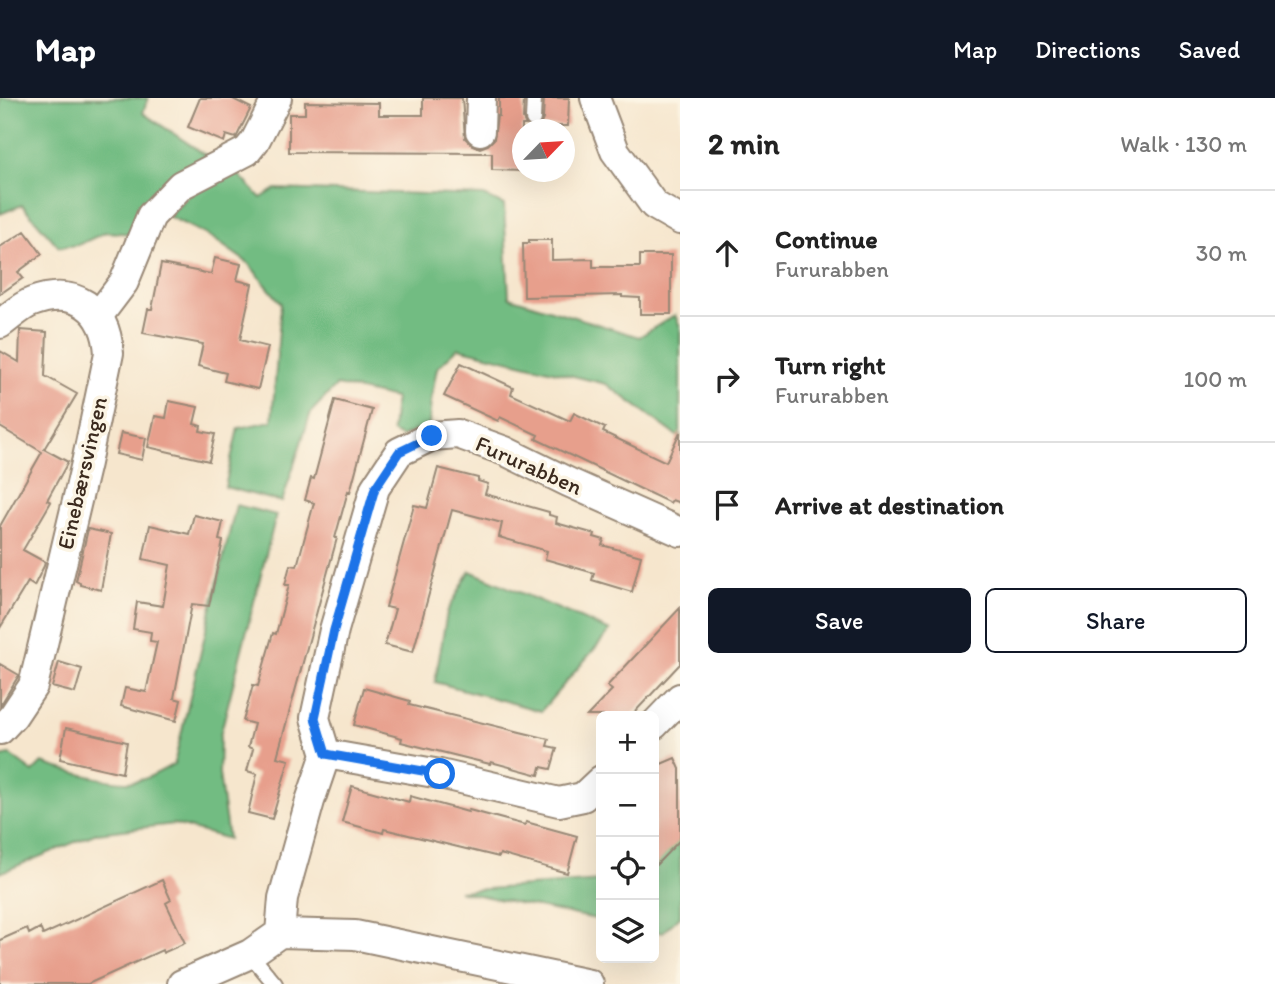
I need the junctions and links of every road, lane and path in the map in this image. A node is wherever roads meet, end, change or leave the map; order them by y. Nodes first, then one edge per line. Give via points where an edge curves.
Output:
1 (277, 98) edge
2 (481, 98) edge
3 (534, 98) edge
4 (595, 98) edge
5 (533, 119) dead end
6 (480, 131) dead end
7 (680, 220) edge
8 (99, 315) junction
9 (0, 324) edge
10 (680, 532) edge
11 (680, 698) edge
12 (659, 720) edge
13 (0, 730) edge
14 (326, 754) junction
15 (596, 785) edge
16 (280, 933) junction
17 (250, 954) junction
18 (501, 976) edge
19 (182, 984) edge
20 (275, 984) edge
21 (589, 984) edge

1 - 8 street via 247,150 181,185 151,216 124,282
2 - 6 street
3 - 5 lane
4 - 7 street via 615,151 654,205
8 - 9 street via 86,304 57,296 30,303
8 - 13 street, Einebærsvingen via 109,353 33,686
10 - 14 street, Fururabben via 458,434 432,436 399,452 375,488 334,630 315,718
11 - 12 street
14 - 15 street via 559,802 583,797
14 - 16 street via 284,898
16 - 17 street
16 - 18 street via 355,935
17 - 19 street
17 - 20 lane
18 - 21 street

